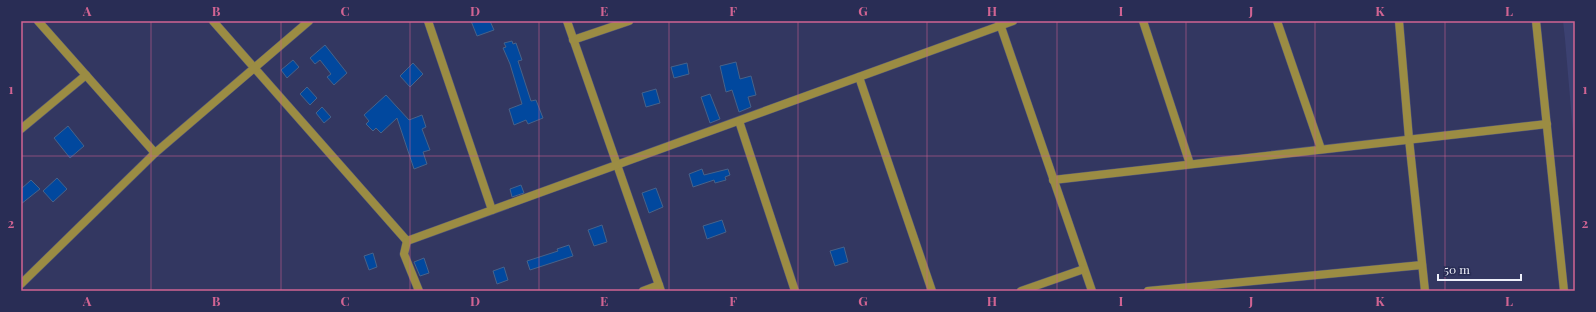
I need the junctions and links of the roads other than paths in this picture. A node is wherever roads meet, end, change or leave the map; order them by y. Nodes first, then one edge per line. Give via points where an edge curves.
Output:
1 (38, 21) edge
2 (213, 21) edge
3 (309, 21) edge
4 (428, 21) edge
5 (567, 21) edge
6 (628, 21) edge
7 (1013, 21) edge
8 (1143, 21) edge
9 (1276, 21) edge
10 (1399, 21) edge
11 (1536, 21) edge
12 (999, 23) edge
13 (573, 40) junction
14 (255, 68) junction
15 (86, 75) junction
16 (858, 77) junction
17 (739, 121) junction
18 (1547, 124) junction
19 (21, 130) edge
20 (1409, 139) junction
21 (1321, 149) junction
22 (155, 153) junction
23 (1190, 164) junction
24 (617, 165) junction
25 (1053, 180) junction
26 (492, 210) junction
27 (407, 241) junction
28 (1422, 265) junction
29 (1084, 269) junction
30 (21, 284) edge
31 (660, 288) edge
32 (419, 291) edge
33 (643, 291) edge
34 (795, 291) edge
35 (932, 291) edge
36 (1021, 291) edge
37 (1092, 291) edge
38 (1148, 291) edge
39 (1425, 291) edge
40 (1564, 291) edge

1 - 15 street
2 - 14 street
3 - 14 street
4 - 26 street
5 - 13 street
6 - 13 street
7 - 12 street
8 - 23 street
9 - 21 street
10 - 20 street
11 - 18 street
12 - 16 street
12 - 25 street
13 - 24 street
14 - 22 street
14 - 27 street
15 - 19 street
15 - 22 street
16 - 17 street
16 - 35 street
17 - 24 street
17 - 34 street
18 - 20 street
18 - 40 street
20 - 21 street
20 - 28 street
21 - 23 street
22 - 30 street
23 - 25 street
24 - 26 street
24 - 31 street
25 - 29 street
26 - 27 street
27 - 32 street via 404,254
28 - 38 street
28 - 39 street
29 - 36 street
29 - 37 street
31 - 33 street

